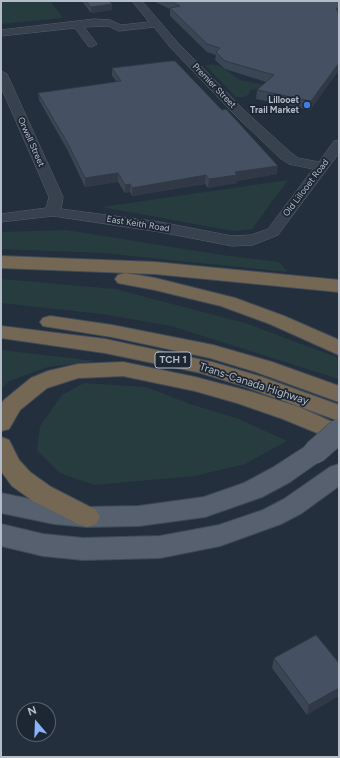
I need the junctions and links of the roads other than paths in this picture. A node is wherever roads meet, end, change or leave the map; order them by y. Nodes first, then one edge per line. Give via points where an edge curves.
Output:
1 (137, 1) edge
2 (158, 24) junction
3 (78, 25) junction
4 (1, 33) edge
5 (92, 44) dead end
6 (1, 74) edge
7 (339, 144) edge
8 (321, 166) junction
9 (53, 212) junction
10 (1, 218) edge
11 (273, 232) joint
12 (1, 262) edge
13 (30, 264) junction
14 (339, 286) edge
15 (1, 316) edge
16 (1, 332) edge
17 (339, 348) edge
18 (339, 394) edge
19 (339, 414) edge
20 (1, 423) edge
21 (339, 430) edge
22 (339, 434) edge
23 (1, 446) edge
24 (339, 473) edge
25 (1, 503) edge
26 (87, 517) junction
27 (1, 535) edge

1 - 2 street, Premier Street
2 - 3 street via 119,28 103,22
2 - 8 street, Premier Street via 240,112 285,155 294,161
3 - 4 street
3 - 5 street
6 - 9 street, Orwell Street via 56,197
7 - 8 street, Old Lillooet Road
8 - 11 street, Old Lillooet Road
9 - 10 street, East Keith Road
9 - 11 street, East Keith Road via 232,241 253,240
12 - 13 highway
13 - 14 highway via 155,268 297,284
13 - 17 highway via 155,284 228,302 277,320
15 - 18 highway, Trans-Canada Highway / TCH 1 via 112,331 213,352
16 - 19 highway, Trans-Canada Highway / TCH 1 via 105,346 197,365 254,382
20 - 22 highway via 12,405 39,383 78,371 124,369 244,397
21 - 26 main road, bridge via 315,452 281,475 253,490 205,507 140,516
23 - 26 highway via 9,464 21,479 42,494
24 - 27 main road via 293,506 272,517 220,535 196,540 152,547 83,549 43,545
25 - 26 main road via 54,514

